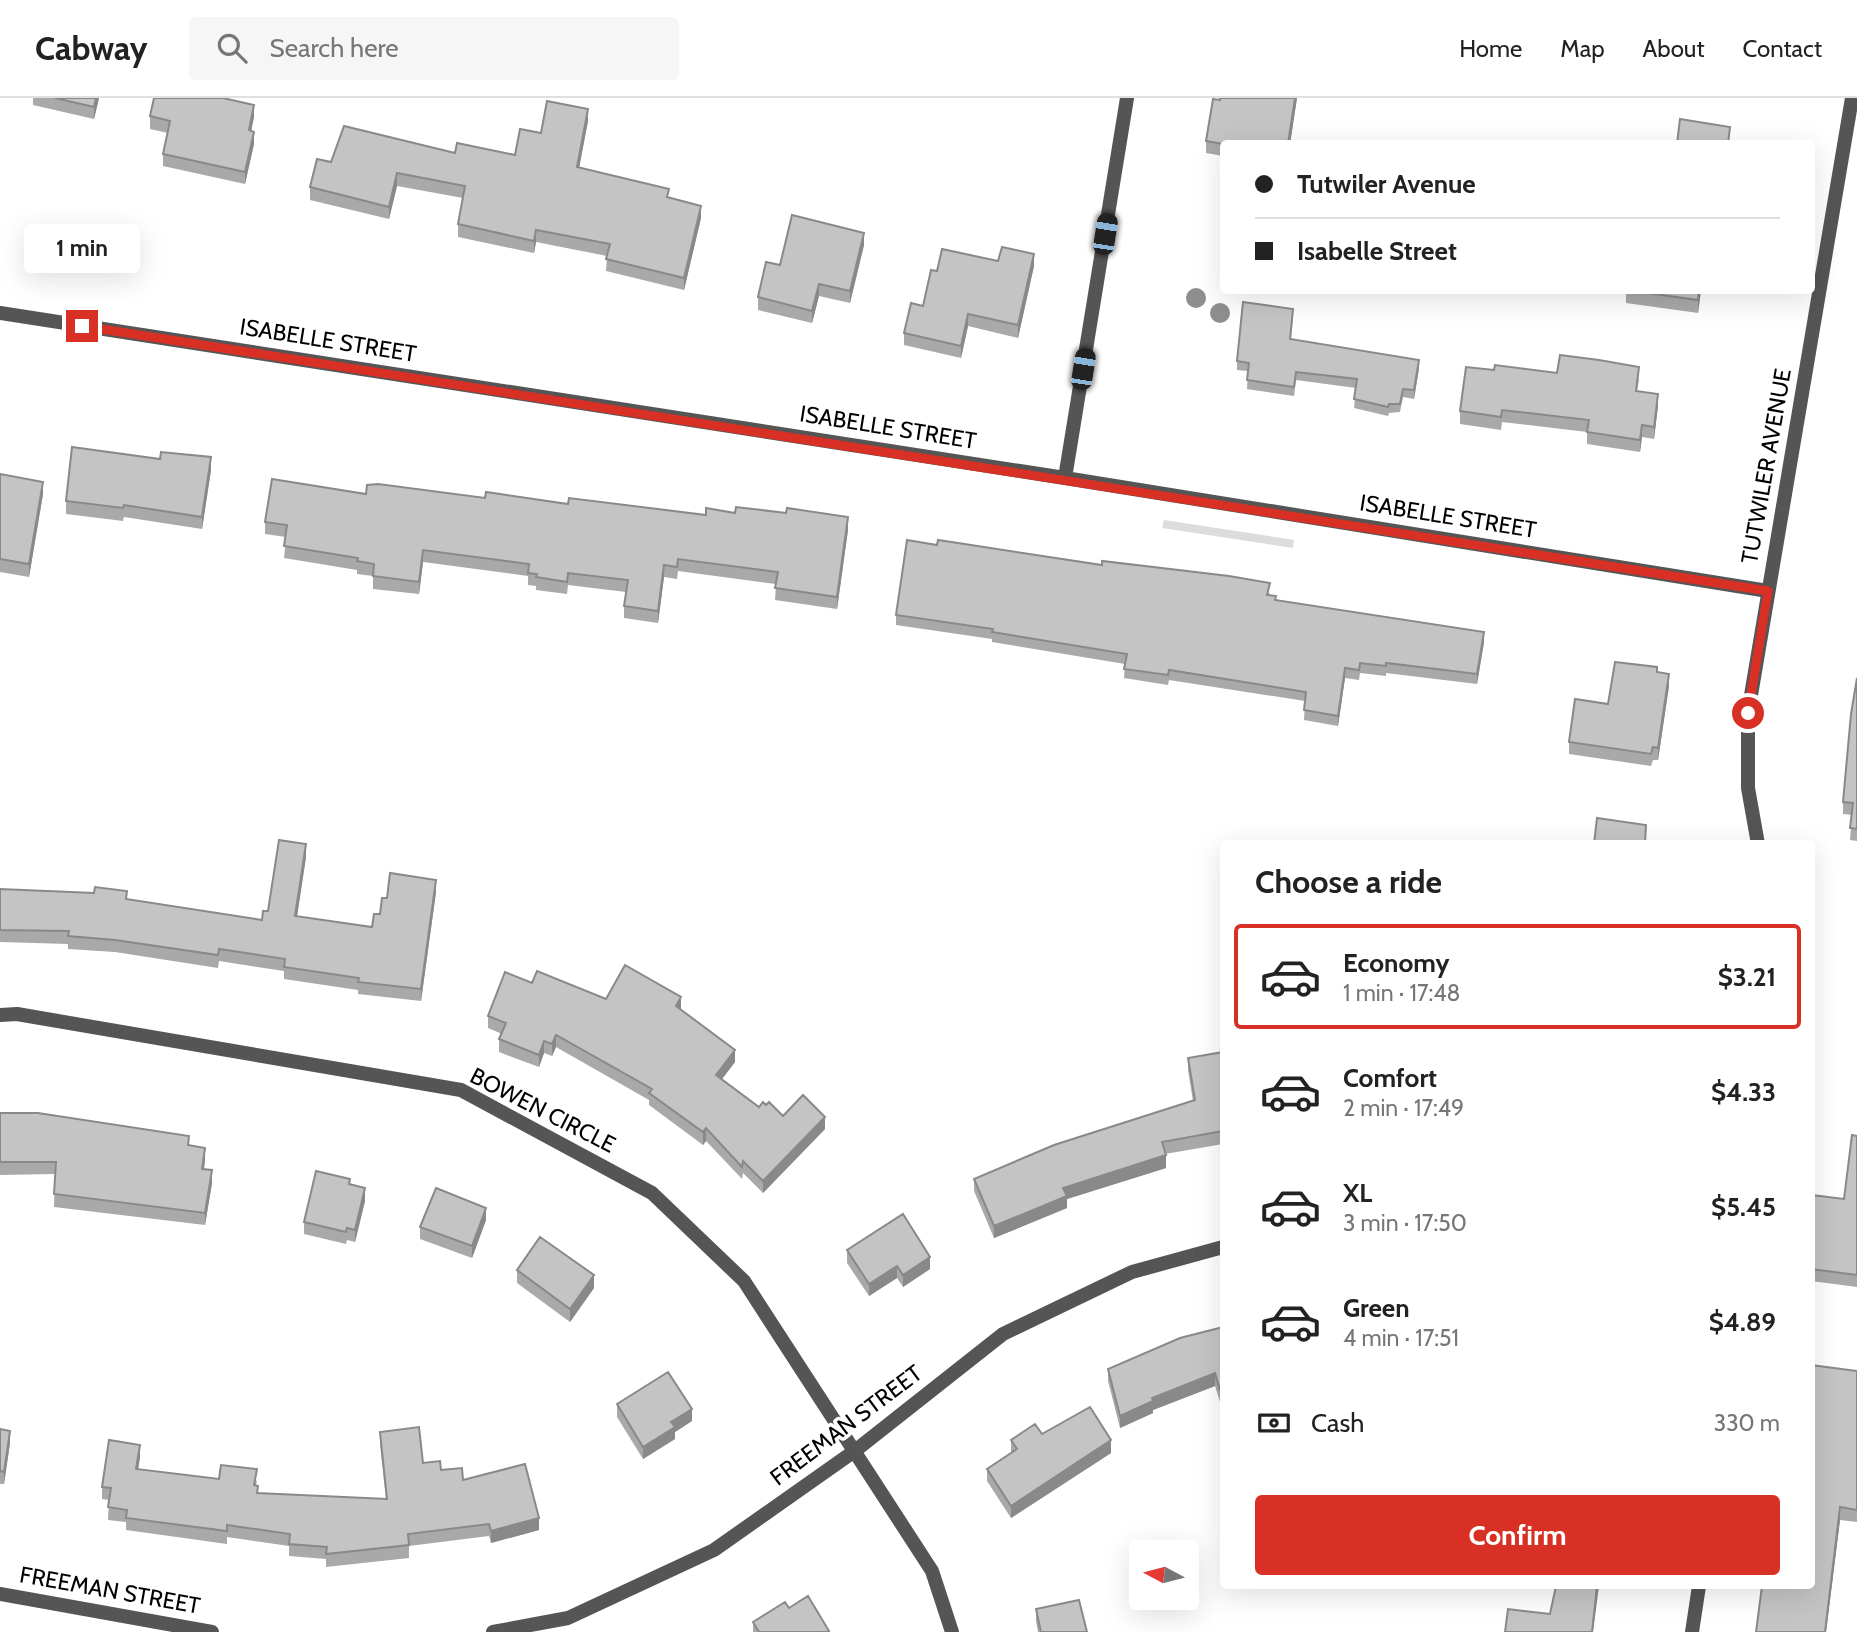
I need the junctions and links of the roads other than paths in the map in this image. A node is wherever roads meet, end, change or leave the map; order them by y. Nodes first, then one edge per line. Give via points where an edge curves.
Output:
1 (1127, 98) edge
2 (1852, 98) edge
3 (0, 313) edge
4 (1065, 478) junction
5 (1768, 591) junction
6 (1757, 840) edge
7 (0, 1015) edge
8 (1220, 1248) edge
9 (856, 1450) junction
10 (1699, 1589) edge
11 (0, 1594) edge
12 (212, 1632) edge
13 (493, 1632) edge
14 (952, 1632) edge
15 (1692, 1632) edge

1 - 4 street
2 - 5 street, TUTWILER AVENUE
3 - 4 street, ISABELLE STREET
4 - 5 street, ISABELLE STREET
5 - 6 street, TUTWILER AVENUE via 1748,713 1748,788
7 - 9 street, BOWEN CIRCLE via 17,1014 461,1090 652,1194 744,1281
8 - 9 street, FREEMAN STREET via 1132,1272 1003,1334
9 - 13 street, FREEMAN STREET via 714,1550 568,1618
9 - 14 street, BOWEN CIRCLE via 932,1571
10 - 15 street
11 - 12 street, FREEMAN STREET

